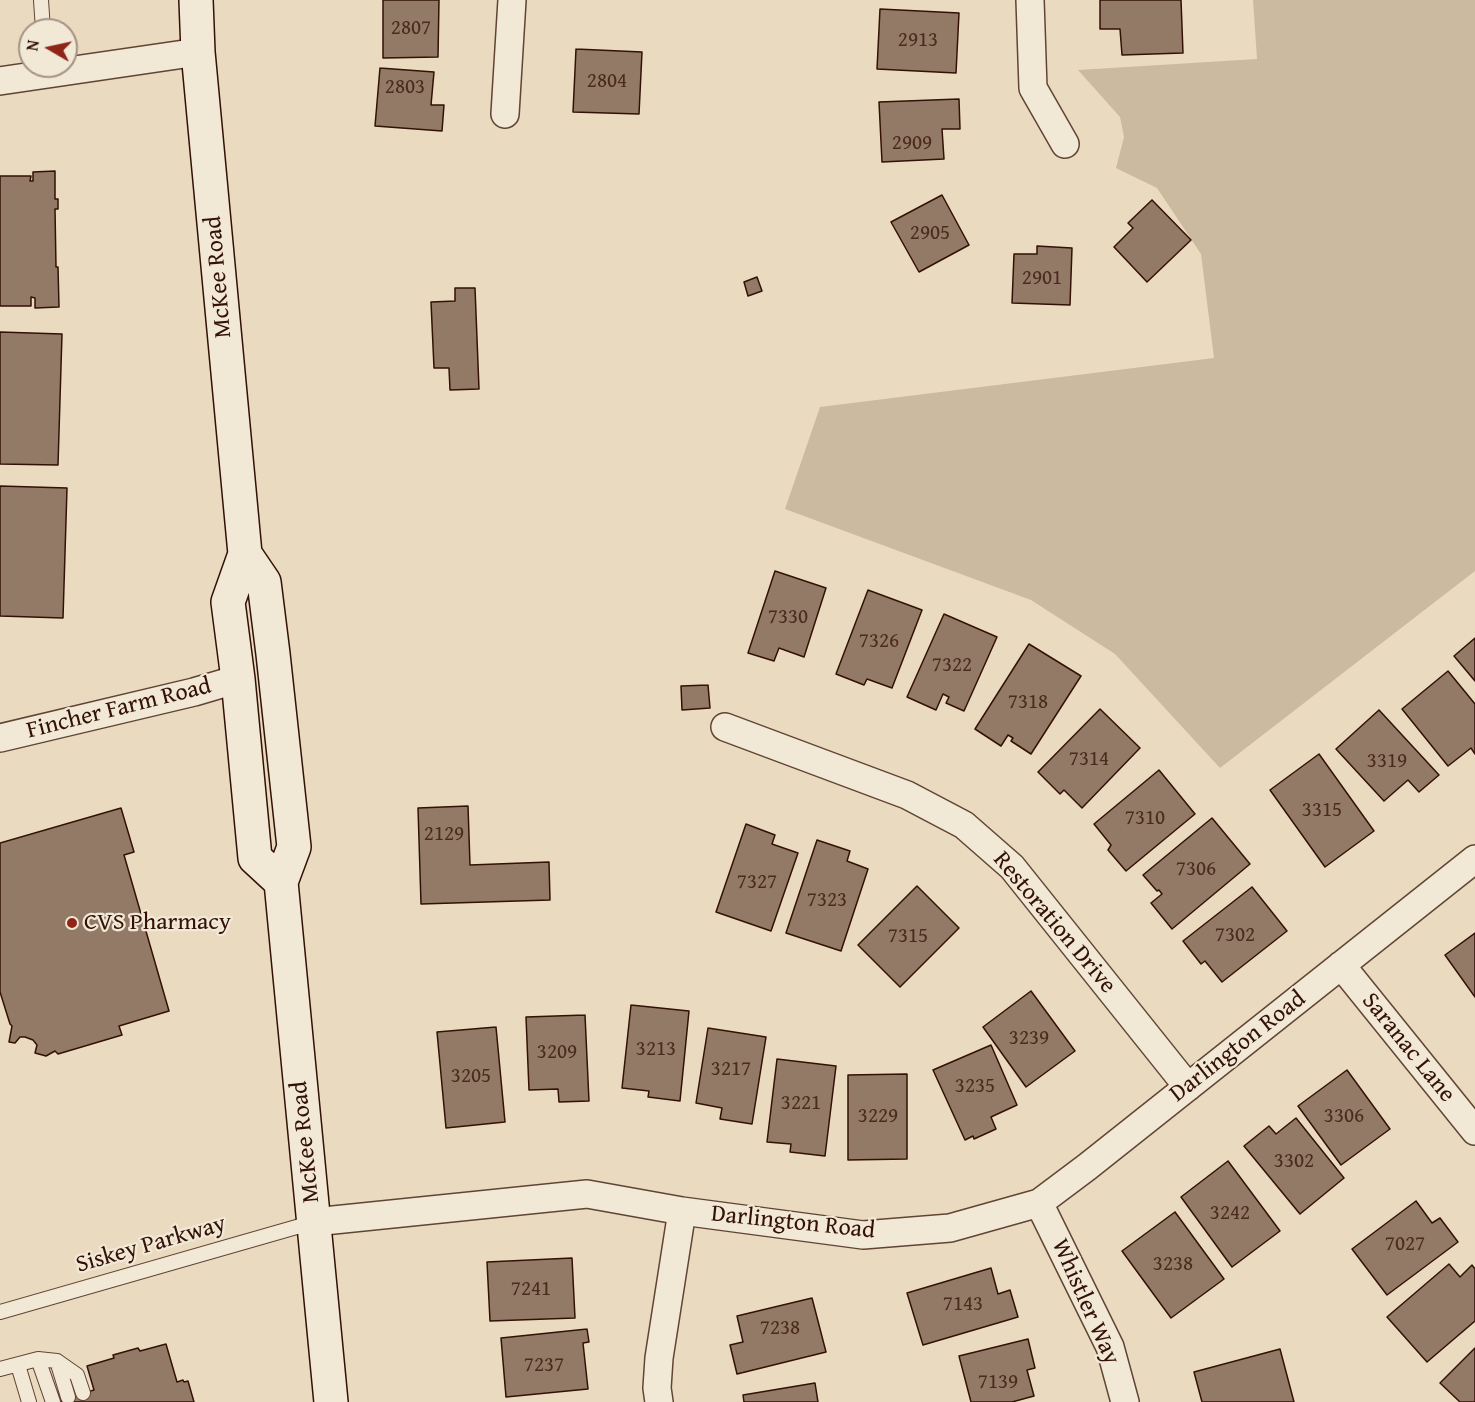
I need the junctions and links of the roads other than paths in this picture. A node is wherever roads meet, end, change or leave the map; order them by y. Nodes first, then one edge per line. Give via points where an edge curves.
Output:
1 (41, 0) edge
2 (196, 0) edge
3 (512, 0) edge
4 (1030, 0) edge
5 (42, 18) edge
6 (198, 52) junction
7 (78, 66) edge
8 (18, 77) edge
9 (0, 81) edge
10 (505, 114) dead end
11 (1065, 144) dead end
12 (245, 554) junction
13 (238, 678) junction
14 (725, 727) dead end
15 (0, 738) edge
16 (1475, 859) edge
17 (281, 882) junction
18 (1341, 965) junction
19 (1188, 1087) junction
20 (1475, 1131) edge
21 (1039, 1203) junction
22 (682, 1211) junction
23 (314, 1222) junction
24 (0, 1312) edge
25 (38, 1359) junction
26 (57, 1361) junction
27 (18, 1365) junction
28 (0, 1369) edge
29 (83, 1393) dead end
30 (68, 1397) dead end
31 (29, 1402) edge
32 (53, 1402) edge
33 (331, 1402) edge
34 (659, 1402) edge
35 (1125, 1402) edge

1 - 5 lane
2 - 6 street, McKee Road
3 - 10 street
4 - 11 street via 1033,88
6 - 7 street
6 - 12 street, McKee Road
8 - 9 street
12 - 13 street, McKee Road via 228,602
12 - 17 street, McKee Road via 264,582 292,825 294,847
13 - 15 street, Fincher Farm Road
13 - 17 street, McKee Road via 255,858
14 - 19 street, Restoration Drive via 907,795 964,825 1012,867
16 - 18 street, Darlington Road
17 - 23 street, McKee Road
18 - 19 street, Darlington Road
18 - 20 street, Saranac Lane
19 - 21 street, Darlington Road
21 - 22 street, Darlington Road via 950,1228 863,1235
21 - 35 street, Whistler Way via 1110,1347
22 - 23 street, Darlington Road via 587,1194
22 - 34 street via 658,1358
23 - 24 lane, Siskey Parkway
23 - 33 street, McKee Road
25 - 26 lane
25 - 27 lane
25 - 32 lane
26 - 29 lane via 77,1375
26 - 30 lane
27 - 28 lane
27 - 31 lane

